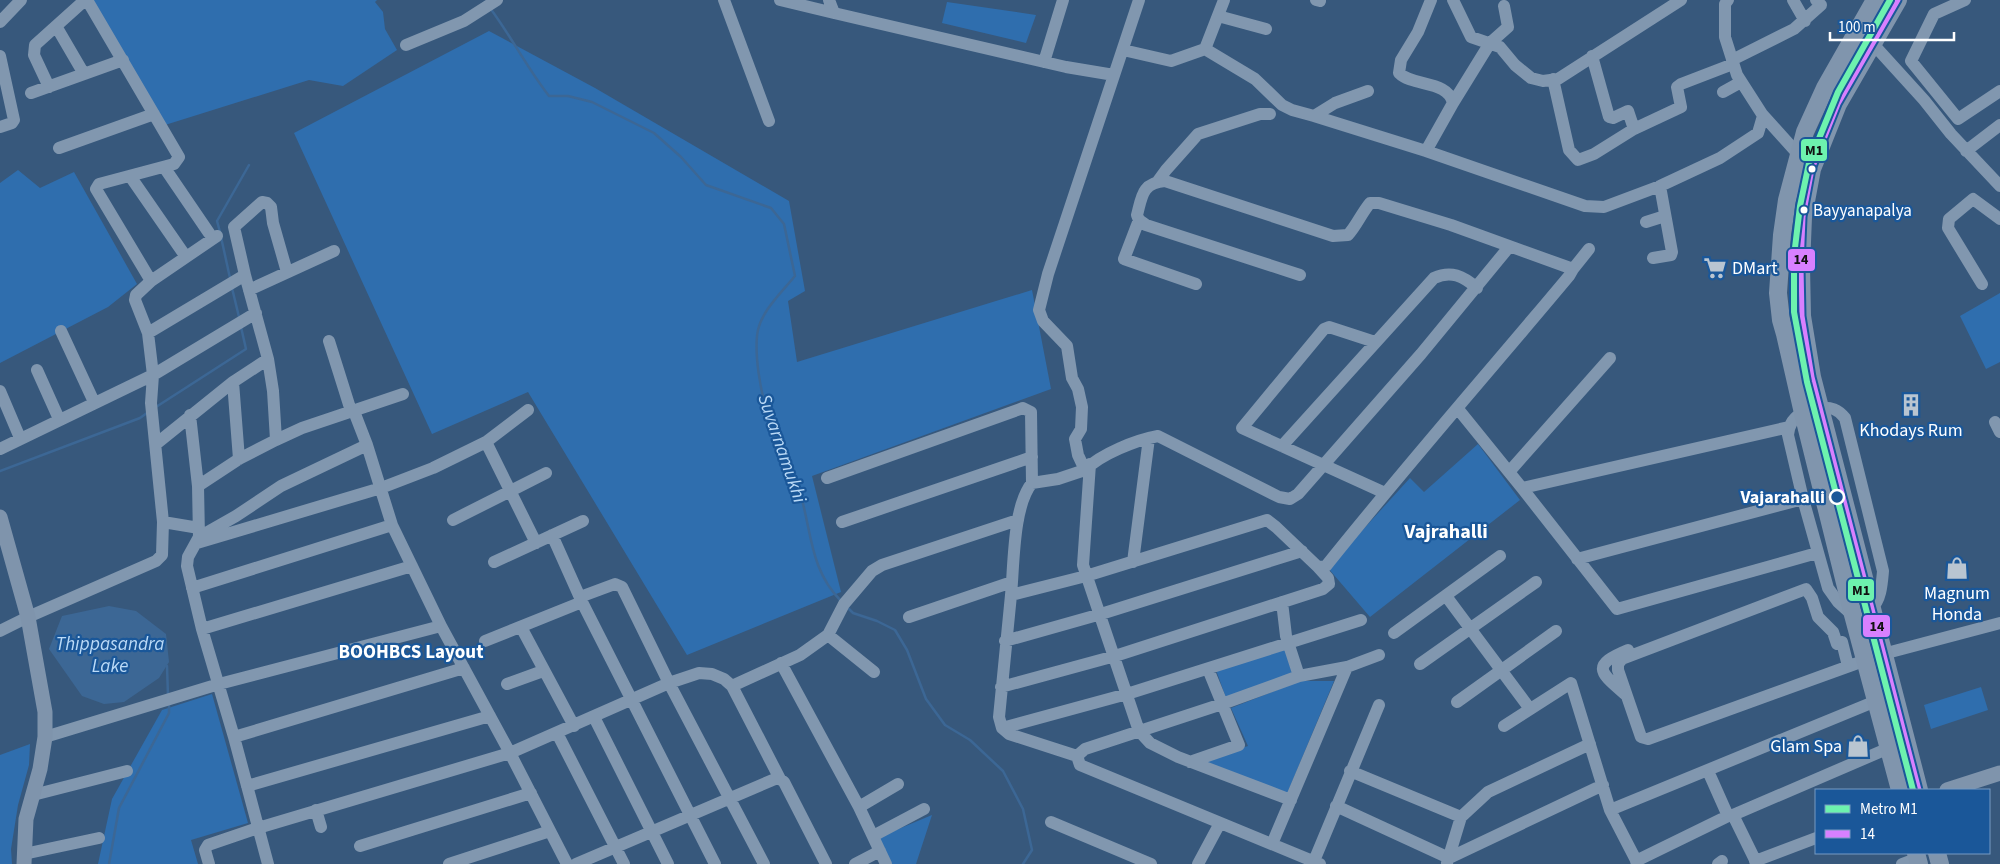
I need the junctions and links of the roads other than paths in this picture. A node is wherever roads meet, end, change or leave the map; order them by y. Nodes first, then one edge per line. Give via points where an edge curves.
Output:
1 (22, 0) edge
2 (86, 0) edge
3 (724, 0) edge
4 (780, 0) edge
5 (829, 0) edge
6 (1063, 0) edge
7 (1140, 0) edge
8 (1224, 0) edge
9 (1431, 0) edge
10 (1453, 0) edge
11 (1681, 0) edge
12 (1728, 0) edge
13 (1793, 0) edge
14 (1816, 0) edge
15 (1875, 0) edge
16 (1898, 0) edge
17 (1965, 0) edge
18 (491, 4) edge
19 (1504, 6) dead end
20 (834, 12) junction
21 (1218, 16) junction
22 (1805, 21) junction
23 (0, 22) edge
24 (56, 26) junction
25 (1266, 29) dead end
26 (1856, 34) junction
27 (1490, 43) junction
28 (1874, 44) junction
29 (406, 45) dead end
30 (1205, 49) junction
31 (1123, 50) junction
32 (0, 56) edge
33 (1592, 56) junction
34 (123, 60) junction
35 (1044, 62) junction
36 (1732, 62) junction
37 (84, 74) junction
38 (1114, 75) junction
39 (1553, 79) junction
40 (1741, 82) junction
41 (49, 87) junction
42 (1368, 91) dead end
43 (2000, 91) edge
44 (1723, 92) dead end
45 (31, 93) dead end
46 (1928, 94) junction
47 (1453, 103) junction
48 (1282, 104) junction
49 (154, 114) junction
50 (1314, 116) junction
51 (1763, 116) junction
52 (769, 121) dead end
53 (2000, 125) edge
54 (0, 127) edge
55 (1634, 129) junction
56 (59, 148) dead end
57 (1426, 151) junction
58 (1966, 151) junction
59 (1798, 154) junction
60 (164, 167) junction
61 (130, 176) junction
62 (1158, 181) junction
63 (1998, 181) edge
64 (1660, 186) junction
65 (1665, 216) junction
66 (2000, 219) edge
67 (1139, 220) junction
68 (1646, 222) dead end
69 (1509, 247) junction
70 (1589, 249) dead end
71 (334, 251) dead end
72 (186, 257) junction
73 (1652, 258) dead end
74 (1573, 269) junction
75 (287, 272) junction
76 (245, 275) junction
77 (1300, 275) dead end
78 (151, 282) junction
79 (1196, 284) dead end
80 (1982, 284) dead end
81 (1477, 288) junction
82 (249, 290) junction
83 (256, 313) junction
84 (61, 331) dead end
85 (148, 334) junction
86 (329, 341) dead end
87 (1374, 342) junction
88 (1610, 358) dead end
89 (268, 359) junction
90 (37, 370) dead end
91 (153, 375) junction
92 (233, 382) junction
93 (0, 391) edge
94 (403, 394) dead end
95 (94, 402) junction
96 (1820, 405) junction
97 (1458, 409) junction
98 (528, 410) dead end
99 (1802, 410) junction
100 (351, 411) junction
101 (190, 415) junction
102 (59, 419) junction
103 (1789, 427) junction
104 (20, 438) junction
105 (1149, 438) junction
106 (155, 440) junction
107 (276, 440) junction
108 (486, 442) junction
109 (367, 445) junction
110 (1282, 446) junction
111 (0, 449) edge
112 (1032, 457) junction
113 (239, 459) junction
114 (1324, 465) junction
115 (1088, 467) junction
116 (1509, 472) junction
117 (546, 473) dead end
118 (827, 478) dead end
119 (1032, 483) junction
120 (198, 486) junction
121 (381, 488) junction
122 (1522, 488) junction
123 (510, 491) junction
124 (1385, 493) junction
125 (1803, 499) junction
126 (453, 520) dead end
127 (1018, 520) junction
128 (582, 521) dead end
129 (163, 522) junction
130 (842, 522) dead end
131 (1, 525) edge
132 (392, 525) junction
133 (552, 535) junction
134 (198, 536) junction
135 (536, 543) junction
136 (1302, 551) junction
137 (1817, 553) junction
138 (1500, 556) dead end
139 (1577, 559) junction
140 (494, 562) dead end
141 (1133, 562) junction
142 (412, 566) junction
143 (1318, 567) junction
144 (1086, 576) junction
145 (1536, 582) dead end
146 (192, 588) junction
147 (1011, 588) junction
148 (1446, 596) junction
149 (581, 600) junction
150 (1282, 602) junction
151 (1101, 614) junction
152 (28, 617) junction
153 (909, 617) dead end
154 (1854, 618) junction
155 (1361, 620) dead end
156 (2000, 623) edge
157 (441, 626) junction
158 (521, 627) junction
159 (202, 629) junction
160 (1470, 629) junction
161 (1700, 629) junction
162 (0, 631) edge
163 (1556, 631) dead end
164 (1394, 633) dead end
165 (828, 635) junction
166 (485, 641) dead end
167 (1005, 641) junction
168 (1842, 642) junction
169 (1646, 643) dead end
170 (1288, 644) junction
171 (1633, 648) dead end
172 (1883, 654) junction
173 (1379, 655) dead end
174 (1115, 656) junction
175 (1866, 660) junction
176 (781, 663) junction
177 (1420, 664) dead end
178 (1848, 666) junction
179 (1346, 667) junction
180 (464, 668) junction
181 (1208, 669) junction
182 (1501, 670) junction
183 (543, 671) junction
184 (874, 672) dead end
185 (1298, 676) junction
186 (669, 682) junction
187 (219, 684) junction
188 (507, 684) dead end
189 (732, 686) junction
190 (1001, 687) junction
191 (1127, 694) junction
192 (1627, 696) junction
193 (632, 700) junction
194 (1876, 701) junction
195 (1457, 702) dead end
196 (1222, 704) junction
197 (1379, 705) dead end
198 (1530, 709) junction
199 (490, 716) junction
200 (594, 717) junction
201 (574, 726) junction
202 (1504, 726) dead end
203 (1002, 728) junction
204 (1139, 731) junction
205 (557, 733) junction
206 (234, 737) junction
207 (45, 738) junction
208 (1590, 744) junction
209 (1889, 748) junction
210 (510, 752) junction
211 (1077, 756) junction
212 (1190, 762) junction
213 (1350, 771) junction
214 (1708, 771) junction
215 (127, 772) dead end
216 (2000, 773) edge
217 (780, 779) junction
218 (2000, 779) edge
219 (898, 784) dead end
220 (1603, 785) junction
221 (247, 786) junction
222 (1900, 789) edge
223 (1919, 789) edge
224 (1950, 789) edge
225 (1967, 789) edge
226 (531, 794) junction
227 (33, 795) junction
228 (730, 799) junction
229 (1291, 800) junction
230 (1336, 806) junction
231 (859, 807) junction
232 (924, 809) dead end
233 (316, 810) junction
234 (1610, 810) junction
235 (690, 815) junction
236 (1730, 815) junction
237 (1462, 817) junction
238 (1050, 822) dead end
239 (1220, 823) junction
240 (320, 827) dead end
241 (258, 828) junction
242 (550, 830) junction
243 (650, 831) junction
244 (873, 836) junction
245 (98, 838) dead end
246 (1815, 838) edge
247 (1272, 844) junction
248 (360, 846) dead end
249 (615, 847) junction
250 (880, 851) junction
251 (24, 859) edge
252 (1448, 861) edge
253 (1637, 862) edge
254 (1756, 862) edge
255 (1317, 863) edge
256 (209, 864) edge
257 (268, 864) edge
258 (449, 864) edge
259 (568, 864) edge
260 (576, 864) edge
261 (624, 864) edge
262 (668, 864) edge
263 (714, 864) edge
264 (764, 864) edge
265 (826, 864) edge
266 (855, 864) edge
267 (886, 864) edge
268 (1152, 864) edge
269 (1198, 864) edge

1 - 23 street
2 - 24 street
2 - 34 street
3 - 52 street
4 - 20 street
5 - 20 street
6 - 35 street
7 - 31 street
8 - 21 street
9 - 47 street via 1418,32 1401,60 1399,74 1406,80 1439,87 1452,97
10 - 27 street via 1471,38
11 - 33 street
12 - 36 street via 1725,4 1725,37
13 - 22 street
14 - 22 street via 1821,5
15 - 26 highway
16 - 28 highway
17 - 46 street via 1933,16 1911,59
18 - 29 street via 464,21
19 - 27 street via 1508,27
20 - 35 street
21 - 25 street
21 - 30 street
22 - 36 street
24 - 37 street
24 - 41 street via 33,50
26 - 28 street
26 - 59 highway via 1817,103
27 - 39 street via 1500,47 1531,78
27 - 47 street
28 - 46 street
28 - 96 highway via 1838,104 1814,163 1803,216 1802,316
30 - 31 street via 1171,61
30 - 48 street via 1255,78
31 - 38 street
32 - 54 street via 14,120
33 - 39 street via 1558,79
33 - 55 street via 1609,117 1628,111
34 - 37 street
34 - 49 street
35 - 38 street
36 - 40 street
36 - 55 street via 1677,87 1681,107
37 - 41 street
38 - 115 street via 1039,310 1043,321 1067,346 1072,378 1082,407 1081,429 1075,439 1078,455
39 - 55 street via 1569,150 1578,160
40 - 44 street
40 - 51 street
41 - 45 street
42 - 50 street via 1336,103
43 - 46 street via 1958,119
46 - 58 street
47 - 57 street
48 - 50 street
48 - 62 street via 1270,114 1260,114 1198,134
49 - 56 street
49 - 60 street via 178,157 174,164
50 - 57 street
51 - 59 street
51 - 64 street via 1760,131 1754,136 1720,158
53 - 58 street
57 - 64 street via 1585,206 1604,207
58 - 63 street
59 - 99 highway via 1787,200 1778,293
60 - 61 street
60 - 72 street via 213,235
61 - 72 street
61 - 78 street via 99,184 96,189
62 - 67 street via 1144,190 1137,215
62 - 69 street via 1333,236 1348,235 1370,204 1379,203
64 - 65 street
65 - 68 street
65 - 73 street via 1672,252 1671,255
66 - 80 street via 1974,199 1950,219 1948,228
67 - 77 street
67 - 79 street via 1124,259
69 - 74 street
69 - 81 street
70 - 74 street
71 - 75 street
72 - 78 street
74 - 97 street
75 - 76 street via 271,207 262,202 235,225
75 - 82 street
76 - 82 street
76 - 85 street
78 - 85 street via 135,298
81 - 87 street via 1451,273 1434,278
81 - 114 street
82 - 83 street
83 - 89 street
83 - 91 street
84 - 95 street
85 - 91 street
86 - 100 street
87 - 110 street
87 - 110 street via 1329,327 1321,332 1242,428
88 - 116 street
89 - 92 street
89 - 107 street
90 - 102 street
91 - 95 street
91 - 106 street via 151,403
92 - 101 street
92 - 113 street
93 - 104 street
94 - 100 street
95 - 102 street
96 - 99 highway
96 - 172 highway
97 - 116 street
97 - 124 street
98 - 108 street
99 - 103 street
99 - 154 highway
100 - 107 street
100 - 109 street
101 - 106 street
101 - 120 street
102 - 104 street
103 - 122 street
103 - 125 street
104 - 111 street
105 - 114 street via 1158,436 1279,497 1290,499
105 - 115 street via 1118,449
105 - 141 street
106 - 129 street
107 - 113 street
108 - 121 street via 433,468
108 - 123 street
109 - 121 street
109 - 134 street via 281,486
110 - 114 street
112 - 118 street via 1032,412 1023,408
112 - 119 street
112 - 130 street
113 - 120 street
114 - 124 street
115 - 119 street via 1058,479
115 - 144 street via 1083,564
116 - 122 street
117 - 123 street
119 - 127 street via 1026,490
120 - 134 street
121 - 132 street
121 - 134 street
122 - 139 street
123 - 126 street
123 - 135 street
124 - 143 street via 1326,566
125 - 137 street
125 - 139 street
127 - 147 street
127 - 165 street via 872,571 844,604
128 - 133 street
129 - 134 street
129 - 152 street via 160,559
131 - 152 main road
132 - 142 street
132 - 146 street
133 - 135 street
133 - 149 street
134 - 146 street via 188,557
135 - 140 street
136 - 141 street via 1267,520
136 - 143 street
136 - 151 street
137 - 139 street via 1617,609
137 - 154 street via 1828,588
138 - 148 street
141 - 144 street
142 - 157 street
142 - 159 street
143 - 150 street via 1329,584 1323,589
144 - 147 street
144 - 151 street
145 - 160 street
146 - 159 street
147 - 153 street
147 - 167 street
148 - 160 street
148 - 164 street
149 - 158 street
149 - 186 street via 614,584 622,587
149 - 193 street
150 - 170 street
150 - 174 street
151 - 167 street
151 - 174 street
152 - 162 street
152 - 207 main road via 45,712
154 - 168 street
154 - 175 highway
155 - 170 street
156 - 172 street
157 - 180 street
157 - 187 street
158 - 166 street
158 - 183 street
159 - 187 street
160 - 177 street
160 - 182 street
161 - 168 street via 1806,588 1818,617 1833,632 1837,644
161 - 169 street via 1690,626
161 - 192 street via 1622,659 1618,670
163 - 182 street
165 - 176 street via 800,655
165 - 184 street
167 - 190 street
168 - 178 street
170 - 181 street
170 - 185 street
171 - 192 street via 1608,658 1602,670
172 - 223 highway
173 - 179 street
174 - 190 street
174 - 191 street
175 - 178 street
175 - 194 highway
176 - 189 street
176 - 231 street
178 - 192 street via 1648,739 1641,737
179 - 185 street
179 - 229 street
180 - 199 street
180 - 206 street
181 - 191 street
181 - 196 street
182 - 195 street
182 - 198 street
183 - 188 street
183 - 201 street
185 - 196 street
186 - 189 street via 700,673 712,674
186 - 193 street
186 - 228 street
187 - 206 street
187 - 207 street
189 - 217 street
190 - 203 street via 999,717
191 - 203 street
191 - 204 street
193 - 200 street
193 - 235 street
194 - 209 highway
194 - 214 street
196 - 204 street
196 - 212 street via 1239,746
197 - 213 street
198 - 202 street
198 - 208 street via 1571,683
199 - 210 street
199 - 221 street
200 - 201 street
200 - 243 street
201 - 205 street
203 - 211 street via 1009,734
204 - 211 street via 1085,749
204 - 212 street via 1150,743
205 - 210 street
205 - 249 street
206 - 221 street
207 - 227 main road
208 - 220 street
208 - 237 street via 1488,792
209 - 222 highway
209 - 236 street
210 - 226 street
210 - 233 street
211 - 239 street via 1080,765
212 - 229 street
213 - 230 street
213 - 237 street
214 - 234 street
214 - 236 street
215 - 227 street
216 - 224 main road
217 - 228 street
217 - 265 street
218 - 225 main road
219 - 231 street
220 - 234 street
220 - 252 street
221 - 241 street
226 - 242 street
226 - 248 street
227 - 251 main road via 26,819
228 - 235 street
228 - 264 street
229 - 247 street
230 - 252 street
230 - 255 street
231 - 244 street
232 - 244 street
233 - 240 street
233 - 241 street
234 - 253 street
235 - 243 street
235 - 263 street
236 - 253 street
236 - 254 street
237 - 252 street
238 - 268 street
239 - 247 street
239 - 269 street
241 - 256 street via 208,845 205,850
241 - 257 street
242 - 258 street
242 - 259 street
243 - 249 street
243 - 262 street
244 - 250 street
245 - 251 street
246 - 254 street
247 - 255 street
249 - 260 street
249 - 261 street
250 - 266 street
250 - 267 street

